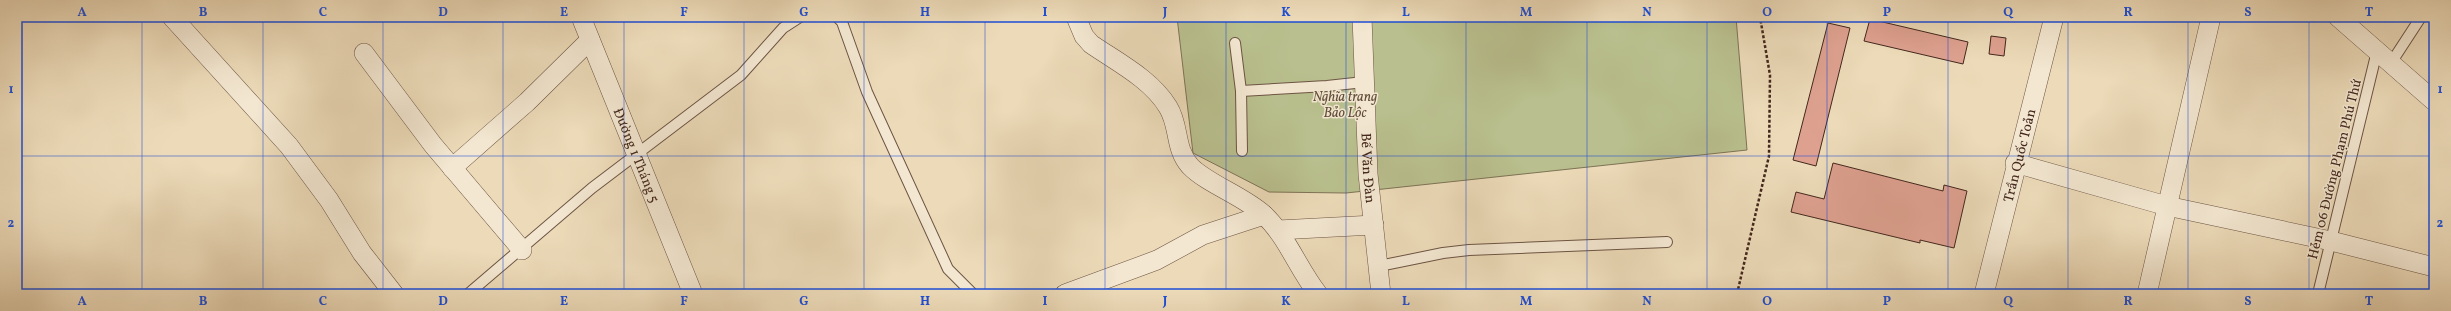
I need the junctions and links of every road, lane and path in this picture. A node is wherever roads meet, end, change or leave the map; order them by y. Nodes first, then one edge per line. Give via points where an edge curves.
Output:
1 (172, 17) edge
2 (800, 17) edge
3 (837, 17) edge
4 (1076, 17) edge
5 (1362, 17) edge
6 (1760, 17) edge
7 (2054, 17) edge
8 (2211, 17) edge
9 (2338, 17) edge
10 (2421, 17) edge
11 (588, 25) edge
12 (1235, 43) dead end
13 (2377, 51) junction
14 (364, 53) dead end
15 (2391, 63) junction
16 (1364, 82) junction
17 (1241, 91) junction
18 (2434, 101) edge
19 (1242, 151) dead end
20 (635, 154) junction
21 (2016, 163) junction
22 (452, 168) junction
23 (2168, 206) junction
24 (1264, 215) junction
25 (1374, 225) junction
26 (1278, 230) junction
27 (2331, 241) junction
28 (1667, 242) dead end
29 (522, 250) junction
30 (1379, 266) junction
31 (2434, 267) edge
32 (394, 294) edge
33 (468, 294) edge
34 (693, 294) edge
35 (972, 294) edge
36 (1065, 294) edge
37 (1318, 294) edge
38 (1381, 294) edge
39 (1737, 294) edge
40 (1984, 294) edge
41 (2147, 294) edge
42 (2318, 294) edge

1 - 32 street via 290,146 329,200 362,253
2 - 20 lane via 783,28 742,75
3 - 35 lane via 842,22 868,92 948,269
4 - 24 street via 1084,36 1091,44 1148,84 1164,102 1172,117 1177,144 1183,157 1192,167
5 - 16 street, Bế Văn Đàn
6 - 39 path via 1770,75 1769,156
7 - 21 street, Trần Quốc Toản
8 - 23 street
9 - 13 street
10 - 15 lane
11 - 20 street, Đường 1 Tháng 5
11 - 22 street via 527,102
12 - 17 lane
13 - 15 street
13 - 27 lane, Hẻm 06 Đường Phạm Phú Thứ
14 - 22 street
15 - 18 street
16 - 17 lane
16 - 25 street, Bế Văn Đàn via 1368,174
17 - 19 lane
20 - 29 lane
20 - 34 street, Đường 1 Tháng 5
21 - 23 street
21 - 40 street, Trần Quốc Toản
22 - 29 street
23 - 27 street
23 - 41 street
24 - 26 street
24 - 36 street via 1203,235 1157,260
25 - 26 street
25 - 30 street, Bế Văn Đàn
26 - 37 street via 1306,279
27 - 31 street
27 - 42 lane, Hẻm 06 Đường Phạm Phú Thứ
28 - 30 lane via 1468,250
29 - 33 lane
30 - 38 street, Bế Văn Đàn

